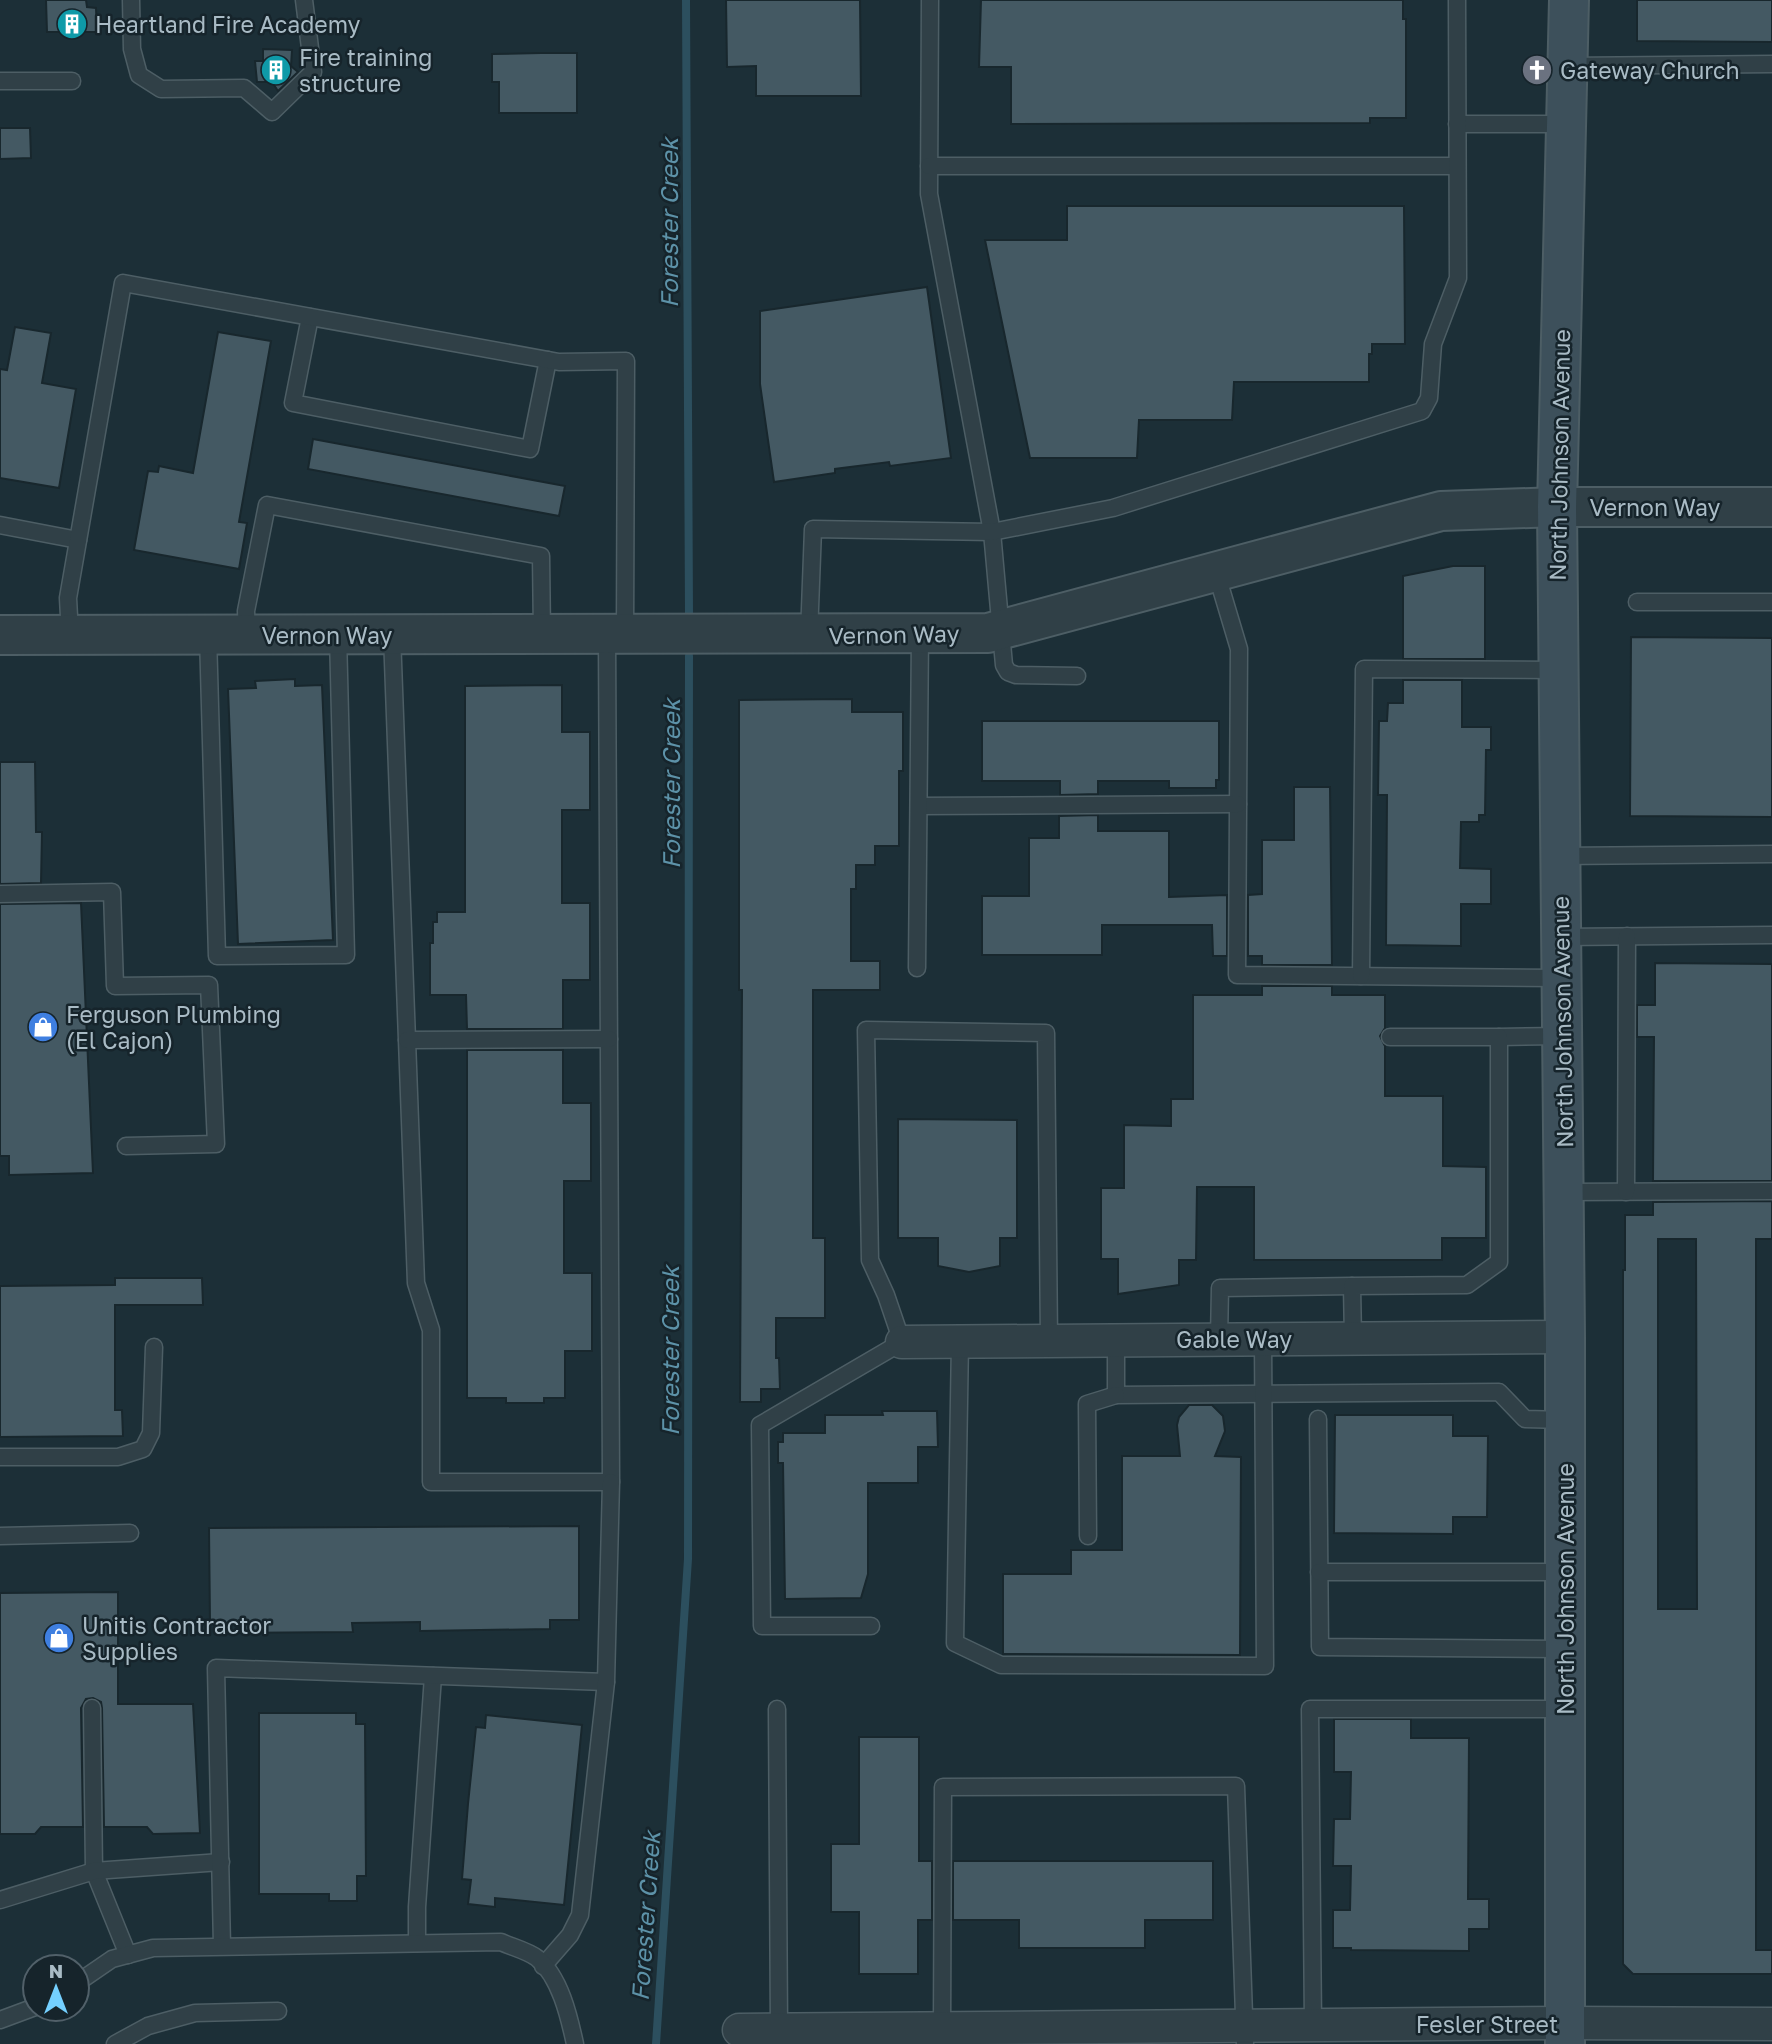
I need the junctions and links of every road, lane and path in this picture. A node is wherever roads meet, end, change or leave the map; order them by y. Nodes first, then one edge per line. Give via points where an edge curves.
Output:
1 (131, 0) edge
2 (304, 0) edge
3 (930, 0) edge
4 (1457, 0) edge
5 (1569, 0) edge
6 (1772, 64) edge
7 (1567, 66) junction
8 (0, 81) edge
9 (72, 81) dead end
10 (1457, 124) junction
11 (1566, 124) junction
12 (929, 166) junction
13 (1457, 166) junction
14 (310, 317) junction
15 (548, 360) junction
16 (1557, 507) junction
17 (1772, 507) edge
18 (0, 525) edge
19 (992, 532) junction
20 (78, 540) junction
21 (1216, 572) junction
22 (1637, 602) dead end
23 (1772, 602) edge
24 (1000, 630) junction
25 (920, 634) junction
26 (0, 635) edge
27 (70, 635) junction
28 (208, 635) junction
29 (247, 635) junction
30 (338, 635) junction
31 (392, 635) junction
32 (542, 635) junction
33 (616, 635) junction
34 (809, 635) junction
35 (1558, 670) junction
36 (1077, 676) dead end
37 (1237, 804) junction
38 (919, 806) junction
39 (1772, 854) edge
40 (1560, 856) junction
41 (0, 894) edge
42 (1772, 935) edge
43 (1627, 936) junction
44 (1561, 937) junction
45 (917, 968) dead end
46 (1361, 976) junction
47 (1561, 978) junction
48 (1562, 1036) junction
49 (1390, 1037) dead end
50 (1499, 1037) junction
51 (609, 1039) junction
52 (407, 1040) junction
53 (127, 1146) dead end
54 (1772, 1191) edge
55 (1563, 1192) junction
56 (1626, 1192) junction
57 (1352, 1286) junction
58 (1565, 1337) junction
59 (1219, 1339) junction
60 (1263, 1339) junction
61 (1353, 1339) junction
62 (1049, 1340) junction
63 (1116, 1340) junction
64 (960, 1341) junction
65 (902, 1342) junction
66 (154, 1347) dead end
67 (1263, 1394) junction
68 (1116, 1395) junction
69 (1318, 1419) dead end
70 (1565, 1420) junction
71 (0, 1457) edge
72 (611, 1482) junction
73 (130, 1533) dead end
74 (0, 1536) edge
75 (1088, 1536) dead end
76 (1319, 1572) junction
77 (1565, 1572) junction
78 (871, 1626) dead end
79 (1565, 1649) junction
80 (433, 1676) junction
81 (606, 1682) junction
82 (92, 1708) dead end
83 (778, 1709) dead end
84 (1565, 1709) junction
85 (221, 1862) junction
86 (93, 1871) junction
87 (0, 1900) edge
88 (417, 1943) junction
89 (222, 1946) junction
90 (128, 1955) junction
91 (543, 1966) junction
92 (91, 1973) edge
93 (278, 2011) dead end
94 (21, 2012) edge
95 (0, 2020) edge
96 (1772, 2024) edge
97 (1313, 2025) junction
98 (942, 2028) junction
99 (761, 2033) edge
100 (1443, 2034) edge
101 (1565, 2034) edge
102 (1245, 2035) edge
103 (115, 2044) edge
104 (575, 2044) edge

1 - 2 lane via 132,49 139,75 160,89 244,88 272,112 313,72
3 - 12 lane
4 - 10 lane
5 - 7 main road, North Johnson Avenue
6 - 7 lane
7 - 11 main road, North Johnson Avenue
8 - 9 lane
10 - 11 lane
10 - 13 lane
11 - 16 main road, North Johnson Avenue
12 - 13 lane
12 - 19 lane via 929,194
13 - 19 lane via 1458,278 1433,344 1429,398 1422,411 1113,509
14 - 15 lane
14 - 15 lane via 293,403 530,449
14 - 20 lane via 123,283
15 - 33 lane via 626,361
16 - 17 street, Vernon Way
16 - 21 street, Vernon Way via 1441,512
16 - 35 main road, North Johnson Avenue
18 - 20 lane
19 - 24 lane
19 - 34 lane via 813,529
20 - 27 lane via 68,598
21 - 24 street, Vernon Way
21 - 37 lane via 1239,649
22 - 23 lane
24 - 25 street, Vernon Way
24 - 36 lane via 1008,672
25 - 34 street, Vernon Way
25 - 38 lane
26 - 27 street, Vernon Way
27 - 28 street, Vernon Way
28 - 29 street, Vernon Way
28 - 30 lane via 217,956 346,955
29 - 30 street, Vernon Way
29 - 32 lane via 246,611 267,505 541,556
30 - 31 street, Vernon Way
31 - 32 street, Vernon Way
31 - 52 lane
32 - 33 street, Vernon Way
33 - 34 street, Vernon Way
33 - 51 lane
35 - 40 main road, North Johnson Avenue
35 - 46 lane via 1364,669
37 - 38 lane
37 - 46 lane via 1237,975
38 - 45 lane
39 - 40 lane
40 - 44 main road, North Johnson Avenue
41 - 53 lane via 112,892 115,986 209,985 216,1144
42 - 43 lane
43 - 44 lane
43 - 56 lane
44 - 47 main road, North Johnson Avenue
46 - 47 lane
47 - 48 main road, North Johnson Avenue
48 - 50 lane
48 - 55 main road, North Johnson Avenue
49 - 50 lane
50 - 57 lane via 1499,1262 1467,1285
51 - 52 lane
51 - 72 lane
52 - 72 lane via 416,1283 431,1330 432,1482
54 - 56 lane
55 - 56 lane
55 - 58 main road, North Johnson Avenue
57 - 59 lane via 1220,1287
57 - 61 lane
58 - 61 street, Gable Way
58 - 70 main road, North Johnson Avenue
59 - 60 street, Gable Way
59 - 63 street, Gable Way
60 - 61 street, Gable Way
60 - 67 lane
62 - 63 street, Gable Way
62 - 64 street, Gable Way
62 - 65 lane via 1045,1033 866,1030 870,1261
63 - 68 lane
64 - 65 street, Gable Way
64 - 67 lane via 955,1643 1001,1665 1265,1666
65 - 78 lane via 760,1425 761,1626
66 - 71 lane via 152,1433 143,1449 118,1457
67 - 68 lane
67 - 70 lane via 1499,1392 1525,1419
68 - 75 lane via 1087,1404
69 - 76 lane
70 - 77 main road, North Johnson Avenue
72 - 81 lane
73 - 74 lane
76 - 77 lane
76 - 79 lane via 1320,1647
77 - 79 main road, North Johnson Avenue
79 - 84 main road, North Johnson Avenue
80 - 81 lane
80 - 85 lane via 216,1668
80 - 88 lane
81 - 91 lane via 580,1915
82 - 86 lane
83 - 99 lane
84 - 97 lane via 1310,1709
84 - 101 main road, North Johnson Avenue
85 - 86 lane
85 - 89 lane
86 - 87 lane
86 - 90 lane
88 - 89 lane
88 - 91 lane via 501,1942 537,1958
89 - 90 lane via 153,1948
90 - 92 lane via 112,1959
91 - 104 lane via 566,2008
93 - 103 lane via 195,2013 148,2026
94 - 95 lane
96 - 101 street, Fesler Street
97 - 100 street, Fesler Street
97 - 102 street, Fesler Street
98 - 99 street, Fesler Street
98 - 102 street, Fesler Street
98 - 102 lane via 943,1787 1236,1786
100 - 101 street, Fesler Street

